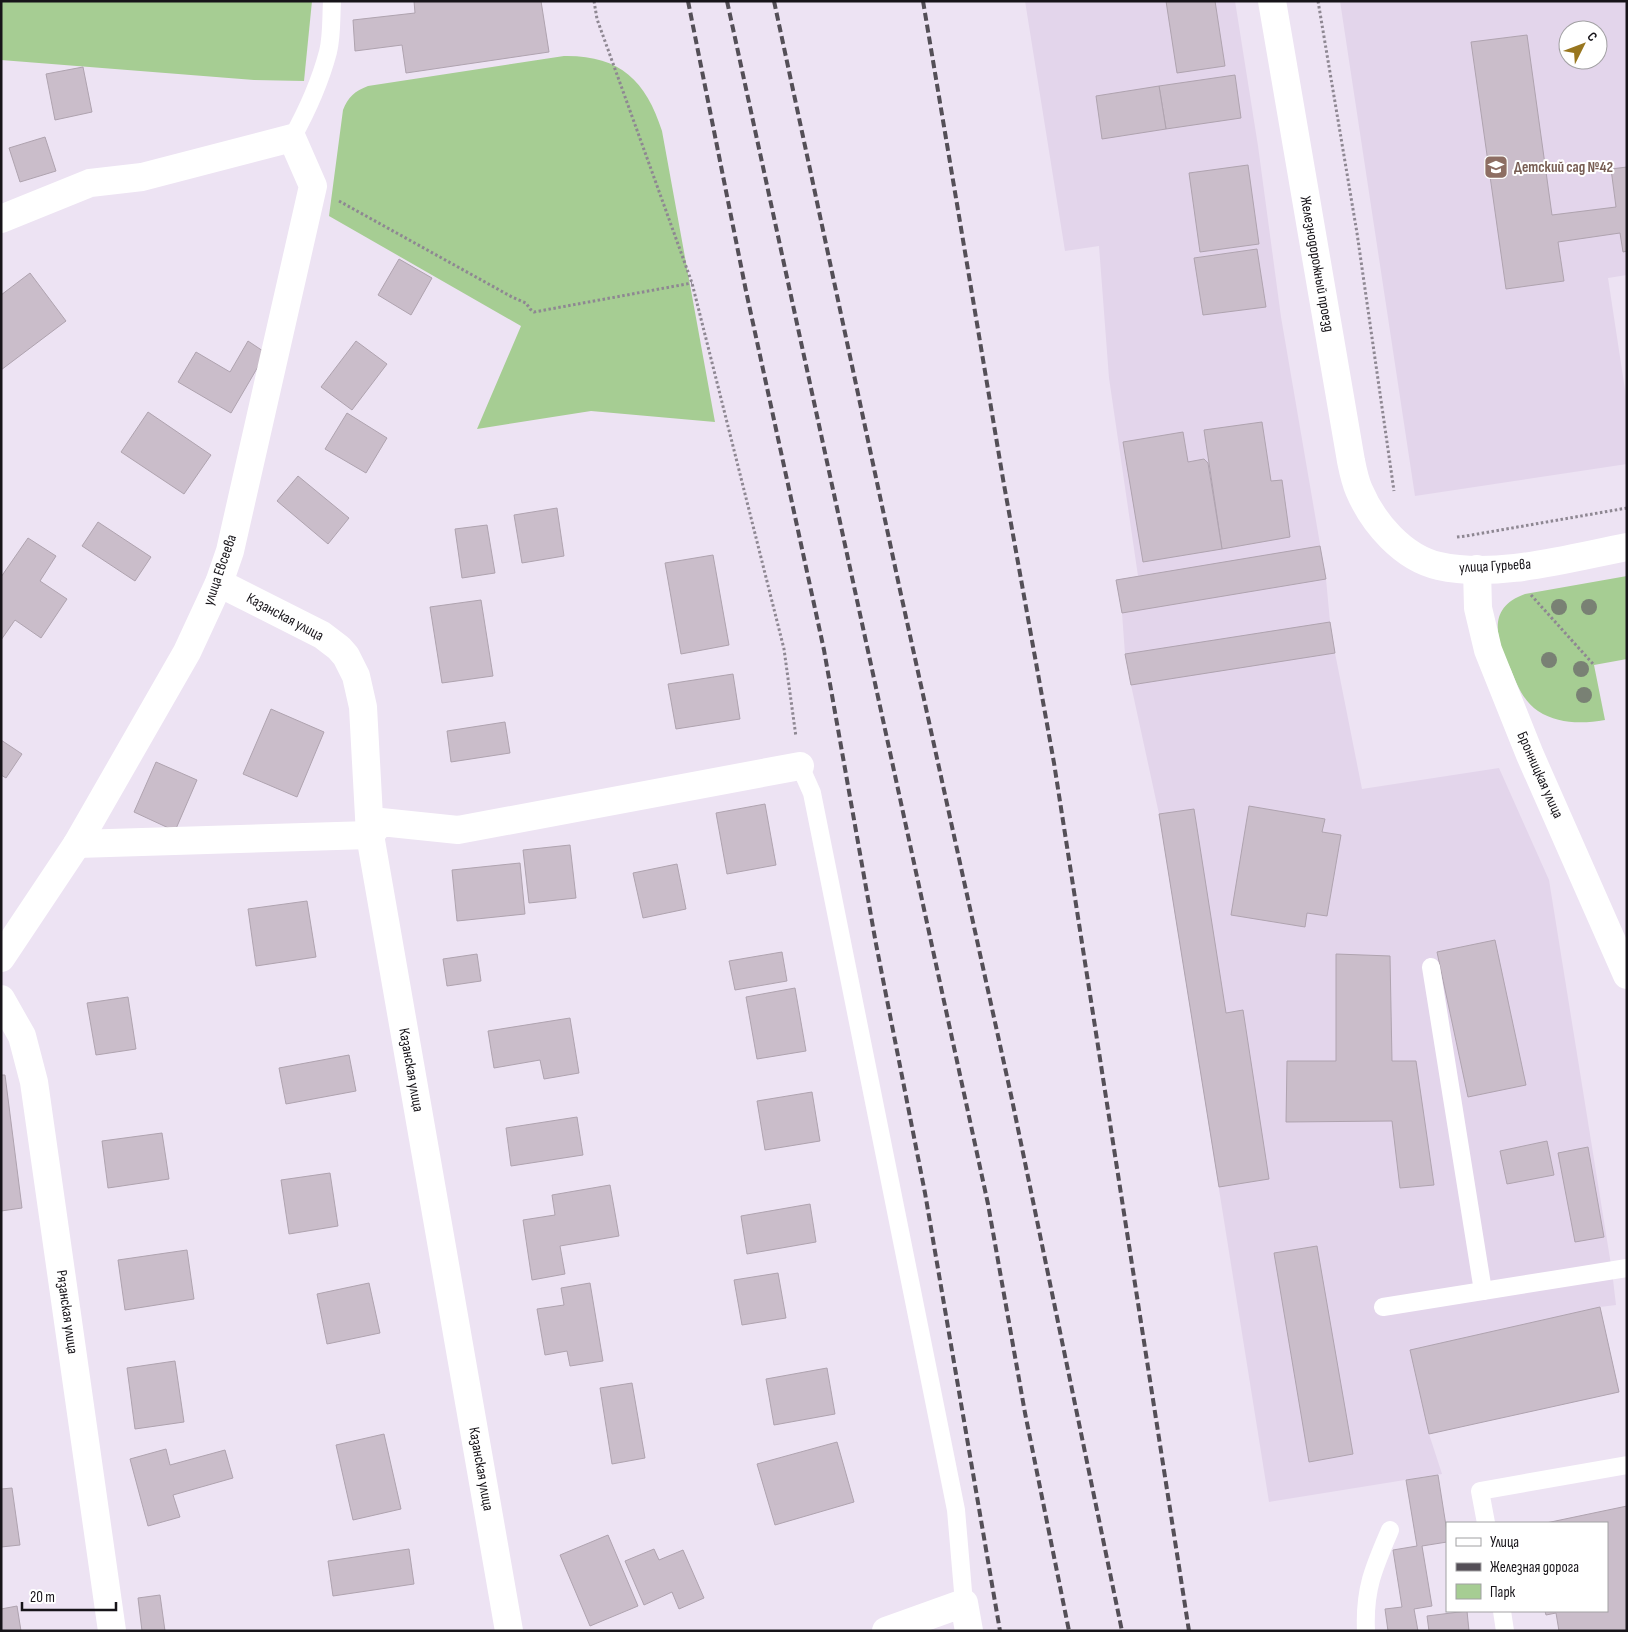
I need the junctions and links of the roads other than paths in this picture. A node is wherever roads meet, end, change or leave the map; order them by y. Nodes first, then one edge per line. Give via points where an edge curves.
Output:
1 (332, 1) edge
2 (1272, 1) edge
3 (292, 138) junction
4 (1, 219) edge
5 (1378, 521) joint
6 (1627, 547) edge
7 (1477, 570) junction
8 (219, 583) junction
9 (800, 766) joint
10 (370, 835) junction
11 (76, 844) junction
12 (1, 958) edge
13 (1430, 967) dead end
14 (1627, 975) edge
15 (1, 999) edge
16 (1627, 1268) edge
17 (1483, 1291) junction
18 (1383, 1307) dead end
19 (1627, 1465) edge
20 (1486, 1522) edge
21 (1390, 1530) dead end
22 (964, 1603) junction
23 (1502, 1612) edge
24 (112, 1631) edge
25 (509, 1631) edge
26 (886, 1631) edge
27 (969, 1631) edge
28 (1366, 1631) edge
29 (1505, 1631) edge

1 - 3 lane via 328,50 315,92
2 - 5 street, Железнодорожный проезд via 1351,461 1360,491
3 - 4 street via 142,177 90,183
3 - 8 street, улица Евсеева via 313,186 230,551
5 - 7 street, улица Гурьева via 1400,546 1425,561
6 - 7 street, улица Гурьева via 1516,568
7 - 14 street, Бронницкая улица via 1478,608 1488,650 1530,755
8 - 10 street, Казанская улица via 322,635 346,656 356,676 363,707
8 - 11 street, улица Евсеева via 187,652
9 - 10 street via 458,830 381,822
9 - 22 lane via 812,793 956,1510
10 - 11 street
10 - 25 street, Казанская улица
11 - 12 street, улица Евсеева
13 - 17 lane
15 - 24 street, Рязанская улица via 22,1036 34,1082
16 - 17 lane
17 - 18 lane
19 - 20 lane via 1480,1491
21 - 28 lane via 1367,1593
22 - 26 street
22 - 27 street
23 - 29 lane

